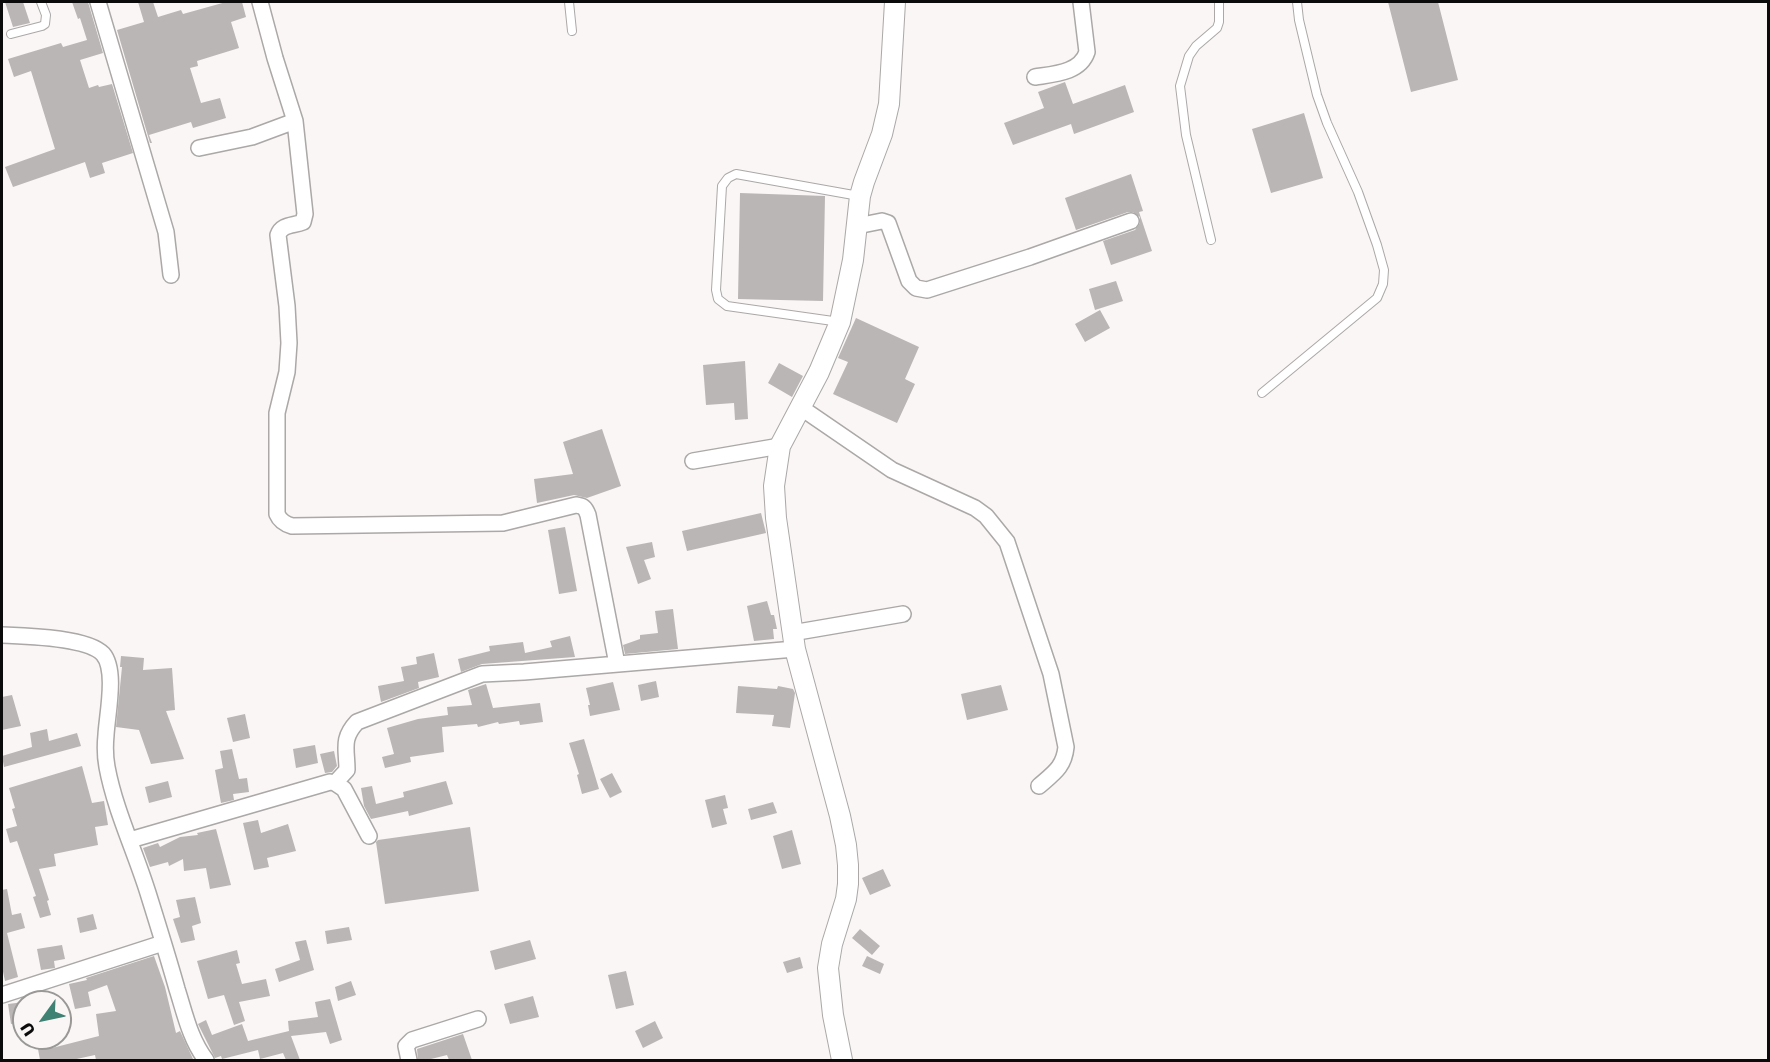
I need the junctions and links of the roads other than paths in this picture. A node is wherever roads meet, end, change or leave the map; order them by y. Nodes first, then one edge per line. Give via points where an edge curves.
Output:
1 (41, 2) edge
2 (98, 2) edge
3 (260, 2) edge
4 (569, 2) edge
5 (895, 2) edge
6 (1081, 2) edge
7 (1220, 2) edge
8 (1297, 2) edge
9 (572, 31) dead end
10 (11, 34) dead end
11 (1035, 77) dead end
12 (296, 121) junction
13 (199, 148) dead end
14 (860, 196) junction
15 (1131, 221) dead end
16 (857, 226) junction
17 (1210, 240) dead end
18 (171, 275) dead end
19 (840, 322) junction
20 (1262, 393) dead end
21 (800, 407) junction
22 (780, 446) junction
23 (693, 461) dead end
24 (903, 614) dead end
25 (2, 635) edge
26 (793, 641) junction
27 (616, 664) junction
28 (335, 783) junction
29 (1039, 786) dead end
30 (369, 836) dead end
31 (130, 840) junction
32 (163, 943) junction
33 (2, 995) edge
34 (478, 1019) dead end
35 (206, 1060) edge
36 (409, 1060) edge
37 (842, 1060) edge

1 - 10 lane via 45,24
2 - 18 street via 166,232
3 - 12 street
4 - 9 lane
5 - 14 street via 889,104
6 - 11 street via 1086,56 1071,69
7 - 17 lane via 1217,28 1189,56 1180,86 1186,135
8 - 20 lane via 1317,95 1377,245 1384,270 1383,284 1377,298
12 - 13 street via 252,137
12 - 27 street via 305,214 303,222 284,226 278,235 289,343 287,372 276,413 279,519 292,526 503,523 583,506 588,515
14 - 16 street
14 - 19 lane via 736,174 722,186 716,290 720,301 727,306
15 - 16 street via 927,290 916,288 909,281 891,227 885,220
16 - 19 street
19 - 21 street
21 - 22 street
21 - 29 street via 892,470 975,508 1007,543 1052,674 1066,747 1060,767
22 - 23 street
22 - 26 street via 774,498
24 - 26 street
25 - 31 street via 75,641 104,655 110,672 107,766
26 - 27 street
26 - 37 street via 847,855 846,899 828,968
27 - 28 street via 482,674 364,718 347,737 347,770
28 - 30 street via 344,789
28 - 31 street via 325,782
31 - 32 street
32 - 33 street
32 - 35 street via 185,1018
34 - 36 street via 412,1040 406,1046

